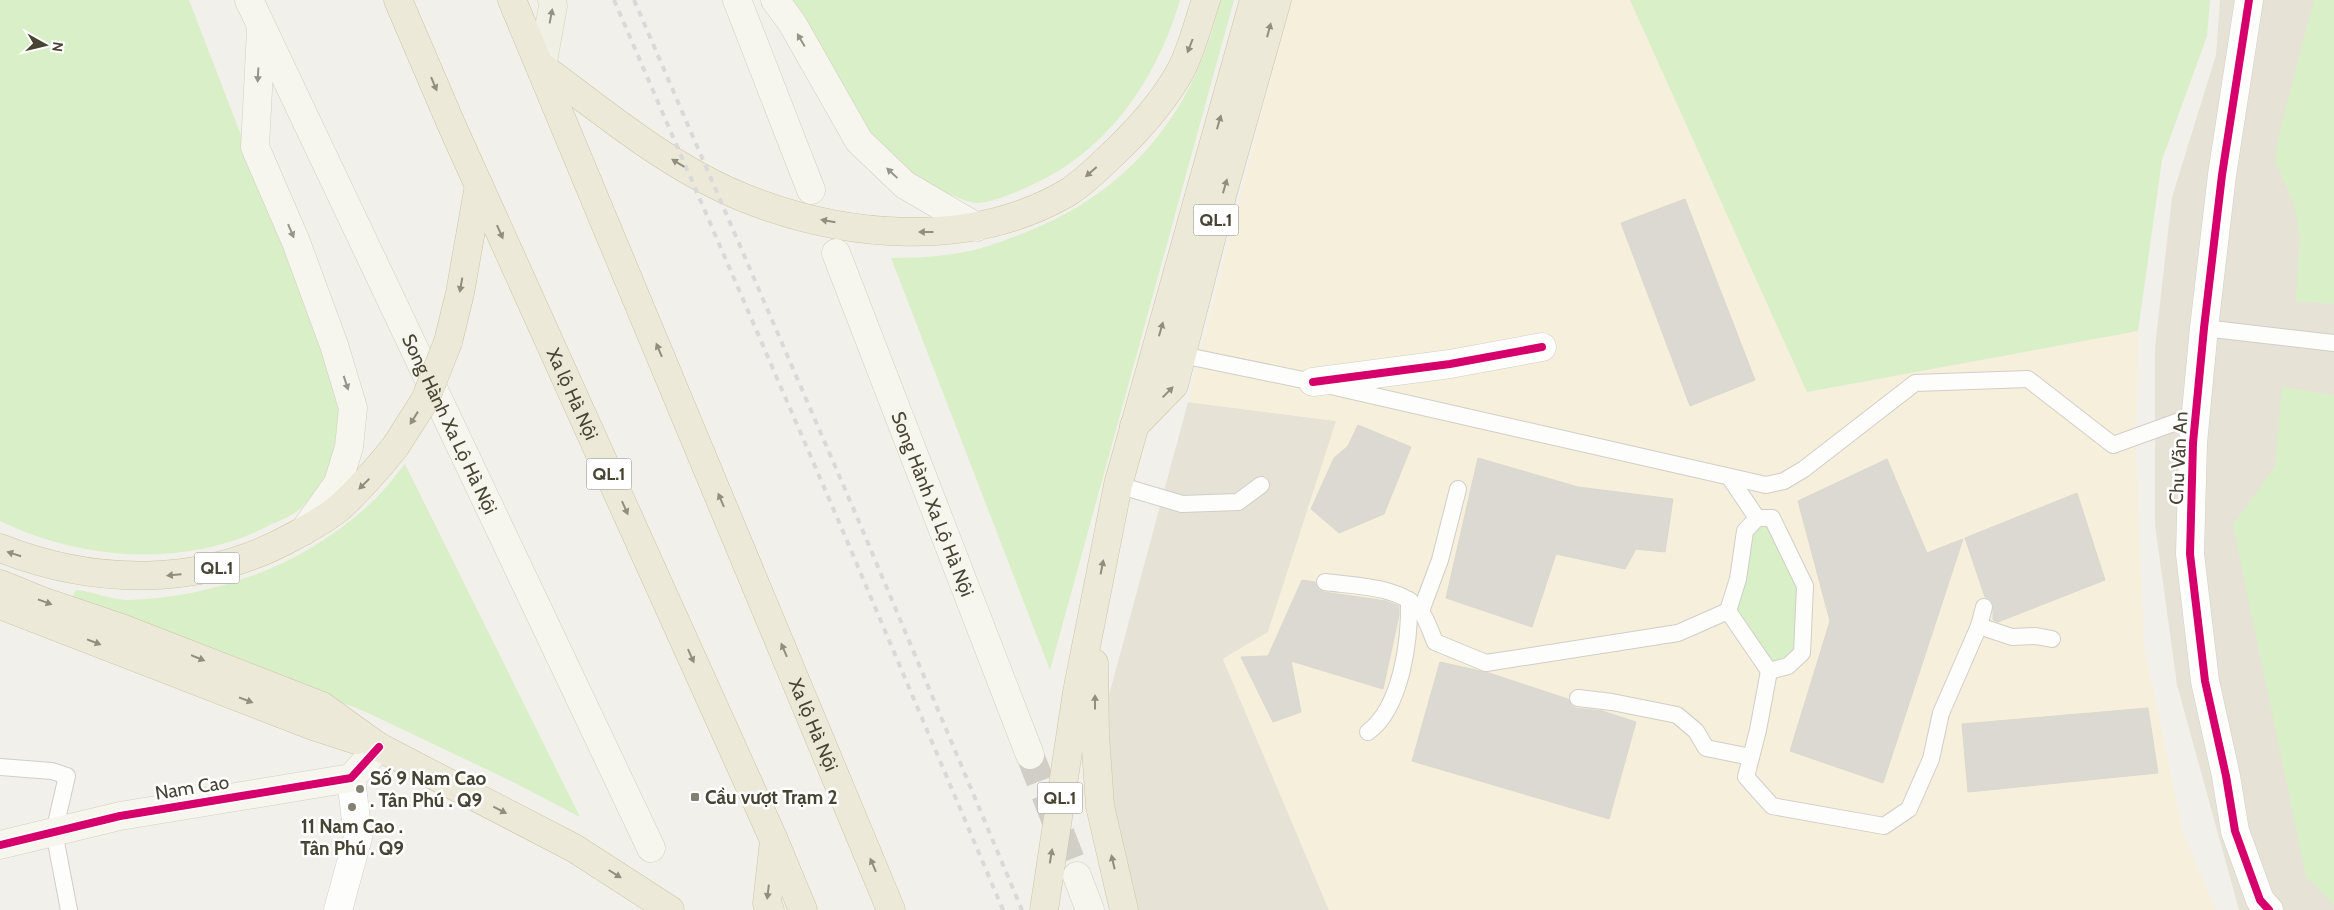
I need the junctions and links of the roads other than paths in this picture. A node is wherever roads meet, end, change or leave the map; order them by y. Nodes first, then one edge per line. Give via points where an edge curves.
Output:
1 (249, 0) edge
2 (512, 0) edge
3 (552, 0) edge
4 (737, 0) edge
5 (775, 0) edge
6 (1206, 0) edge
7 (1254, 0) edge
8 (1277, 0) edge
9 (2249, 0) edge
10 (397, 1) edge
11 (261, 27) junction
12 (542, 67) junction
13 (479, 185) junction
14 (811, 190) dead end
15 (977, 227) junction
16 (836, 253) dead end
17 (2204, 328) junction
18 (2334, 343) edge
19 (1542, 347) dead end
20 (1182, 355) junction
21 (1313, 382) junction
22 (2196, 415) junction
23 (1133, 427) junction
24 (1730, 478) junction
25 (1118, 485) junction
26 (1261, 485) dead end
27 (1458, 489) dead end
28 (1757, 518) junction
29 (304, 531) junction
30 (0, 548) edge
31 (1325, 582) dead end
32 (0, 584) edge
33 (1409, 600) junction
34 (0, 605) edge
35 (1984, 607) dead end
36 (1421, 611) junction
37 (1728, 611) junction
38 (1092, 614) junction
39 (1979, 626) junction
40 (2052, 639) dead end
41 (1769, 671) junction
42 (1578, 698) dead end
43 (1368, 732) dead end
44 (379, 747) junction
45 (1030, 755) tunnel mouth
46 (1751, 757) junction
47 (0, 767) edge
48 (351, 778) junction
49 (54, 832) junction
50 (774, 840) junction
51 (0, 845) edge
52 (651, 848) dead end
53 (1077, 876) tunnel mouth
54 (69, 910) edge
55 (338, 910) edge
56 (670, 910) edge
57 (770, 910) edge
58 (803, 910) edge
59 (892, 910) edge
60 (1044, 910) edge
61 (1090, 910) edge
62 (1124, 910) edge
63 (2269, 910) edge

1 - 11 main road, Song Hành Xa Lộ Hà Nội
2 - 12 highway, Xa lộ Hà Nội
12 -> 3 main road
4 - 14 main road
15 -> 5 main road via 905,185 859,141 792,23
6 -> 15 highway via 1181,70 1140,129 1069,192 1025,213
23 -> 7 highway, QL.1
20 -> 8 highway, QL.1 via 1223,192
9 - 17 street, Chu Văn An via 2222,175
10 -> 13 highway, Xa lộ Hà Nội / QL.1
11 -> 29 main road via 255,147 299,250 353,408 349,448 338,482
11 - 52 main road, Song Hành Xa Lộ Hà Nội
15 -> 12 highway via 930,232 876,230 806,217 742,197 701,177 651,146
59 -> 12 highway, Xa lộ Hà Nội
13 -> 29 highway, QL.1, bridge via 448,342 425,400 396,446 367,482 337,509
13 -> 50 highway, Xa lộ Hà Nội / QL.1
16 - 45 main road, Song Hành Xa Lộ Hà Nội
17 - 18 lane
17 - 22 street, Chu Văn An
19 - 21 street via 1450,364
20 - 21 lane
23 -> 20 highway, QL.1 via 1174,385
21 - 24 lane
22 - 24 lane via 2112,445 2028,379 1915,383 1819,458 1784,481 1766,485
22 - 63 street, Chu Văn An via 2190,554 2205,681 2235,831 2260,900
23 - 25 highway, QL.1
24 - 28 lane
25 - 26 lane via 1182,504 1238,502
38 -> 25 highway, QL.1
27 - 36 lane via 1440,560
28 - 37 lane via 1745,530 1738,579
28 - 41 lane via 1772,518 1805,586 1802,653 1788,666
29 -> 30 highway, QL.1 via 268,551 220,567 176,575 119,576 65,568
31 - 33 lane via 1375,588
32 -> 44 highway via 322,706
33 - 36 lane
33 - 43 lane via 1410,627 1406,651 1391,703
34 -> 44 highway via 313,726
35 - 39 lane
36 - 37 lane via 1435,642 1486,663 1678,633
37 - 41 lane
60 -> 38 highway, QL.1
62 -> 38 highway via 1100,806
39 - 40 lane via 2012,637
39 - 46 lane via 1941,713 1931,759 1909,809 1884,826 1772,806 1746,777
41 - 46 lane
42 - 46 lane via 1677,715 1696,731 1706,748
44 - 48 main road
44 -> 56 highway via 574,848
47 - 49 lane via 52,770 67,776
48 - 49 main road, Nam Cao via 120,816
48 - 55 street via 358,837
49 - 51 main road, Nam Cao
49 - 54 lane
50 -> 57 highway via 767,903
50 - 58 highway, Xa lộ Hà Nội / QL.1
53 - 61 main road

